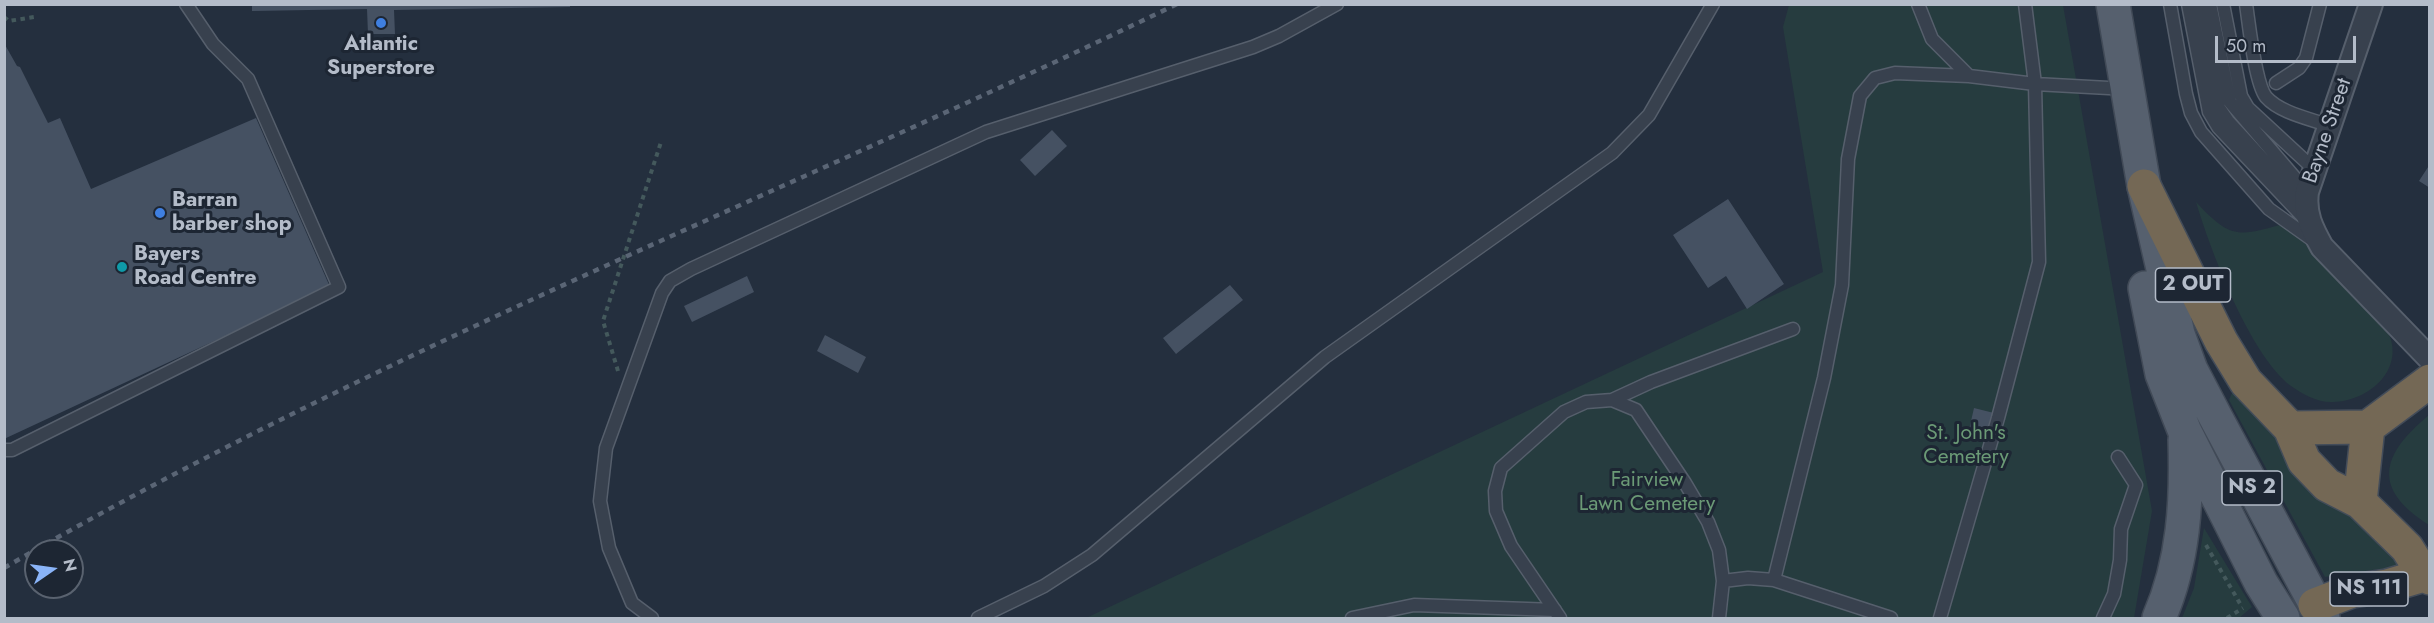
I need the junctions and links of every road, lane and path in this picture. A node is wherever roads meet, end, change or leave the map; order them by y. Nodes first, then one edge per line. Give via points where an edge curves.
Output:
1 (186, 4) edge
2 (1338, 4) edge
3 (1713, 4) edge
4 (1918, 4) edge
5 (2025, 4) edge
6 (2113, 4) edge
7 (2170, 4) edge
8 (2188, 4) edge
9 (2200, 4) edge
10 (2210, 4) edge
11 (2223, 4) edge
12 (2246, 4) edge
13 (2320, 4) edge
14 (2371, 4) edge
15 (4, 17) edge
16 (34, 17) dead end
17 (1969, 76) junction
18 (2276, 83) dead end
19 (2035, 84) junction
20 (2127, 89) junction
21 (2331, 126) junction
22 (661, 142) dead end
23 (2315, 170) junction
24 (2144, 186) junction
25 (2307, 207) junction
26 (2322, 247) junction
27 (1793, 329) dead end
28 (2430, 359) edge
29 (2430, 381) edge
30 (625, 395) junction
31 (1612, 400) junction
32 (2368, 427) junction
33 (2290, 428) junction
34 (2185, 432) junction
35 (4, 450) edge
36 (2118, 457) dead end
37 (2360, 502) junction
38 (2203, 540) dead end
39 (2427, 577) edge
40 (1774, 580) junction
41 (1723, 581) junction
42 (2319, 612) edge
43 (1557, 614) edge
44 (652, 618) edge
45 (978, 618) edge
46 (1353, 618) edge
47 (1719, 618) edge
48 (1891, 618) edge
49 (1940, 618) edge
50 (2103, 618) edge
51 (2159, 618) edge
52 (2227, 618) edge
53 (2282, 618) edge

1 - 35 lane via 213,44 248,80 339,287 12,450
2 - 30 lane via 1253,47 986,132 691,269 670,281 662,293
3 - 45 lane via 1649,115 1612,153 1325,357 1092,555 1044,586
4 - 17 lane via 1932,39
5 - 19 lane
6 - 20 main road, NS 2
7 - 26 lane via 2186,94 2201,132 2269,209
8 - 25 lane via 2209,112 2218,127
9 - 25 lane via 2219,108
10 - 25 lane via 2230,102
11 - 23 lane via 2241,96 2248,108
12 - 21 lane via 2259,80 2267,98 2296,114
13 - 18 lane via 2306,58 2299,68
14 - 21 street, Bayne Street
15 - 16 path via 9,21
17 - 19 lane
17 - 40 lane via 1895,73 1875,78 1860,96 1848,159 1842,285 1824,378
19 - 20 lane
19 - 49 lane via 2039,262
20 - 24 main road, NS 2
21 - 23 street, Bayne Street
22 - 30 path via 603,321
23 - 25 street, Bayne Street
24 - 33 highway, 2 OUT via 2235,365
24 - 34 main road, NS 2 via 2137,249 2162,374
24 - 42 main road, NS 2 via 2178,334 2192,370
25 - 26 street
26 - 28 street
27 - 31 lane
29 - 32 highway
30 - 44 lane via 606,447 600,501 609,548 632,603
31 - 41 lane via 1636,410 1685,483 1719,550
31 - 43 lane via 1586,402 1564,412 1501,468 1495,491 1496,511 1511,546
32 - 33 highway
32 - 37 highway
33 - 37 highway, 2 OUT via 2304,461 2327,485
34 - 51 main road via 2186,500 2181,540 2176,571
34 - 53 main road, NS 2
36 - 50 lane via 2136,485 2121,529 2114,594
37 - 39 highway, 2 OUT via 2407,548
38 - 52 path via 2244,608
39 - 42 highway, NS 111 via 2352,591
40 - 41 lane
40 - 48 lane
41 - 47 lane
42 - 53 main road
43 - 46 lane via 1414,605

